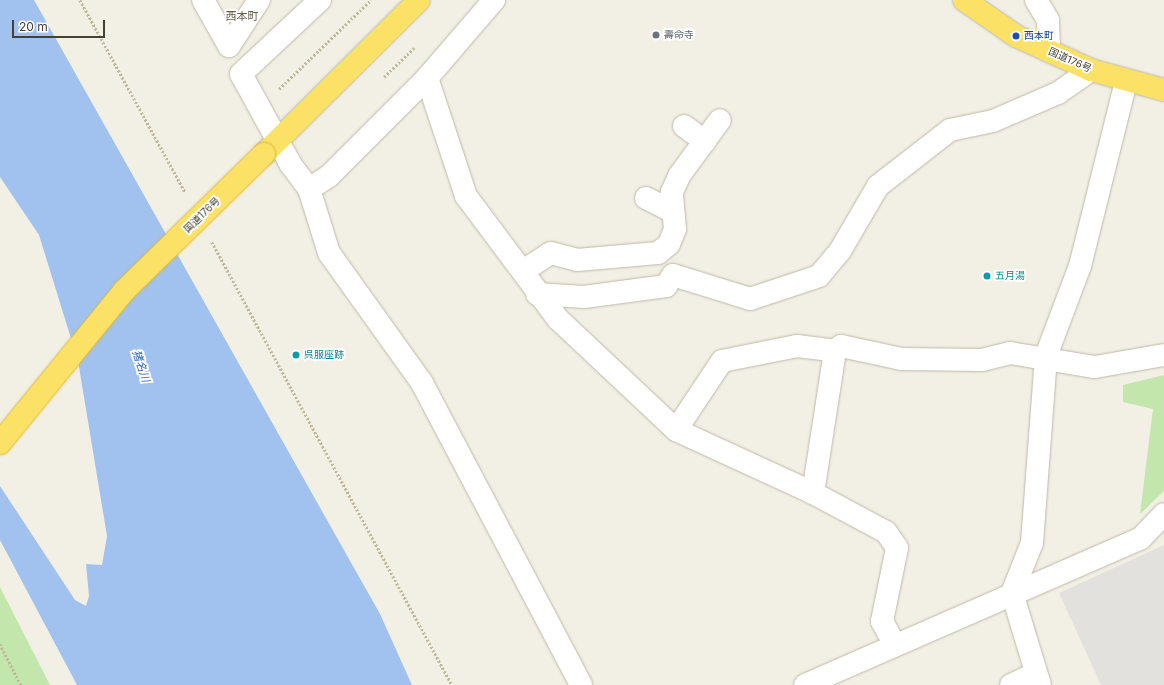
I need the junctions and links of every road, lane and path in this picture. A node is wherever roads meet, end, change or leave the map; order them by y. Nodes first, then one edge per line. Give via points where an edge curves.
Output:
1 (80, 0) edge
2 (203, 0) edge
3 (259, 0) edge
4 (320, 0) edge
5 (371, 0) edge
6 (419, 0) edge
7 (494, 0) edge
8 (964, 0) edge
9 (1036, 0) edge
10 (418, 44) dead end
11 (1049, 51) junction
12 (1091, 70) junction
13 (427, 78) junction
14 (1126, 81) junction
15 (378, 83) dead end
16 (278, 90) dead end
17 (1164, 90) edge
18 (720, 120) dead end
19 (684, 126) dead end
20 (705, 141) junction
21 (271, 147) junction
22 (309, 189) junction
23 (186, 196) dead end
24 (646, 198) dead end
25 (672, 211) junction
26 (209, 238) dead end
27 (523, 271) junction
28 (538, 294) junction
29 (835, 351) junction
30 (1164, 355) edge
31 (1046, 356) junction
32 (676, 430) junction
33 (0, 443) edge
34 (813, 492) junction
35 (1164, 514) edge
36 (1012, 593) junction
37 (0, 644) edge
38 (895, 645) junction
39 (1038, 680) edge
40 (21, 685) edge
41 (452, 685) edge
42 (581, 685) edge
43 (804, 685) edge
44 (1011, 685) edge

1 - 23 path
2 - 3 street via 229,46
4 - 21 street via 241,74
5 - 16 path
6 - 21 highway, 国道176号
7 - 13 street
8 - 11 highway, 国道176号 via 1016,36
9 - 11 street via 1048,20
10 - 15 path
11 - 12 highway, 国道176号
12 - 14 highway, 国道176号
12 - 28 street via 1058,93 993,121 950,130 878,186 840,251 819,276 750,299 673,275 666,286 584,297
13 - 22 street via 329,176
13 - 27 street via 466,196
14 - 17 highway, 国道176号
14 - 31 street via 1080,266
18 - 20 street
19 - 20 street
20 - 25 street via 679,176 672,192
21 - 22 street
21 - 33 highway, 国道176号, bridge via 124,291
22 - 42 street via 329,253 422,383
24 - 25 street
25 - 27 street via 675,229 669,244 658,253 577,260 551,254
26 - 41 path
27 - 28 street
28 - 32 street via 558,319
29 - 31 street via 841,346 909,359 982,360 1010,353
29 - 32 street via 797,346 722,361
29 - 34 street
30 - 31 street via 1095,367
31 - 36 street via 1032,542
32 - 34 street
34 - 38 street via 886,532 897,548 882,621
35 - 36 street via 1141,538
36 - 38 street
36 - 39 street
37 - 40 path
38 - 43 street
39 - 44 street

